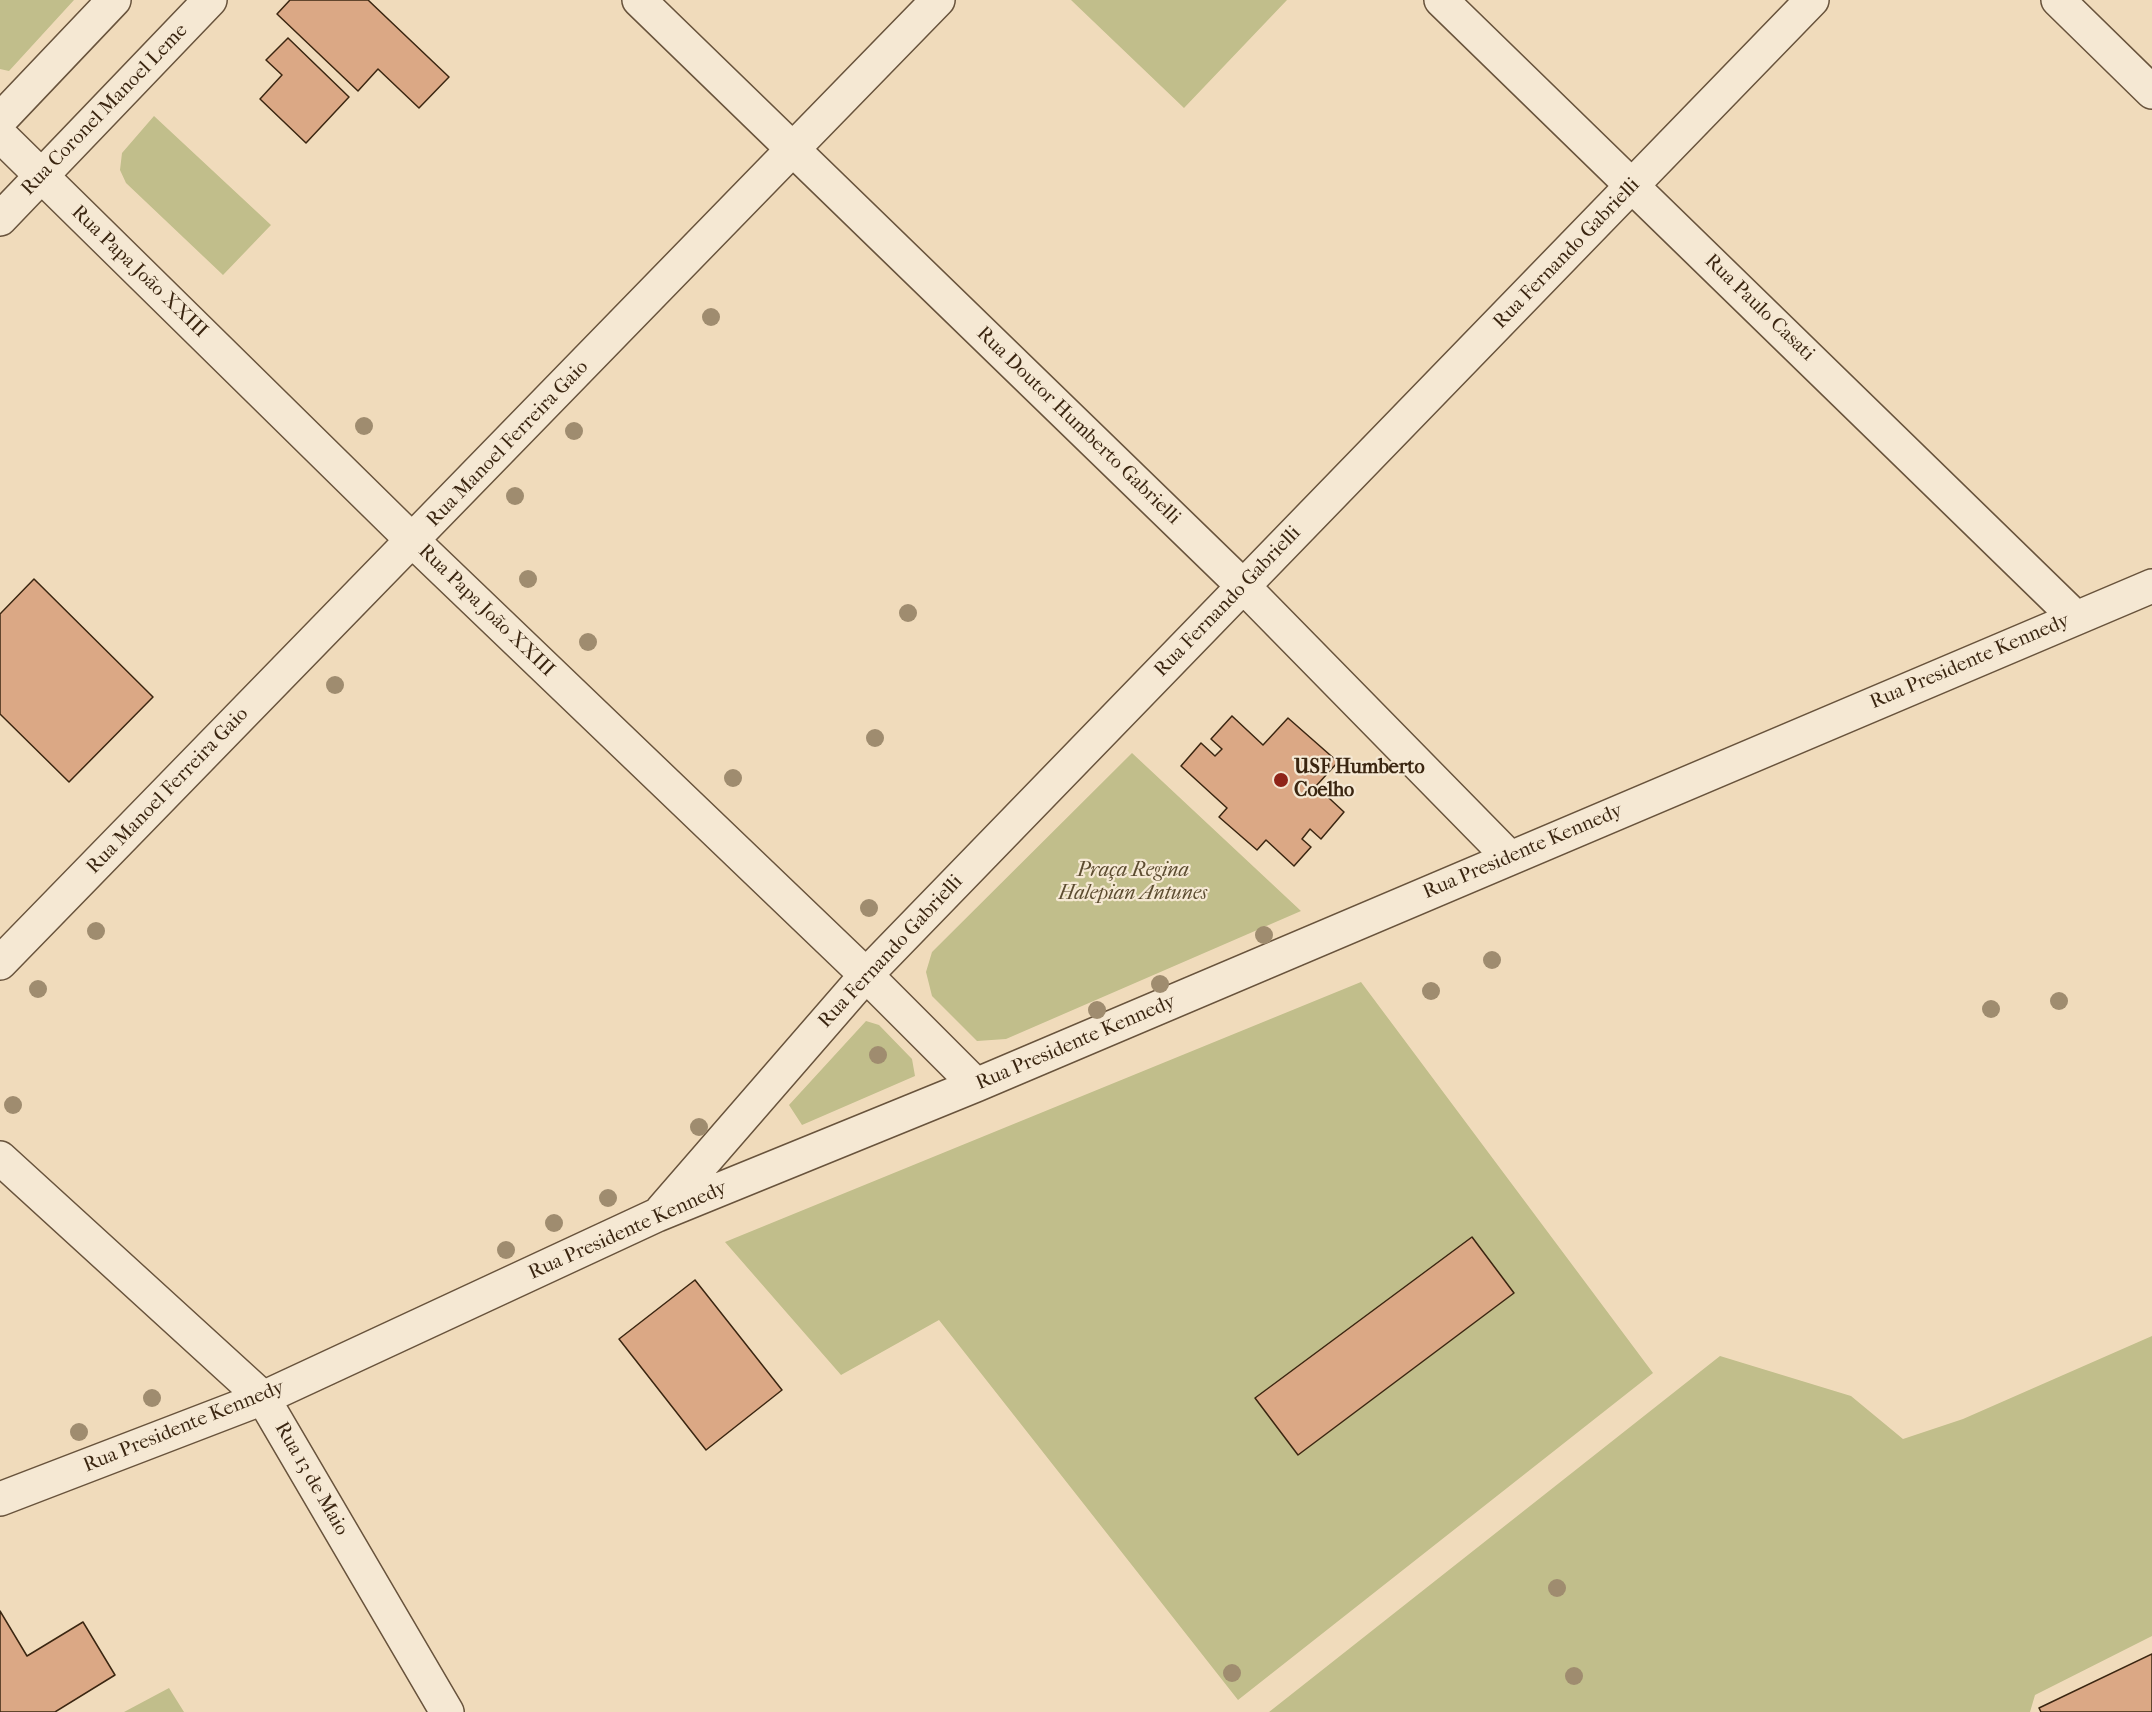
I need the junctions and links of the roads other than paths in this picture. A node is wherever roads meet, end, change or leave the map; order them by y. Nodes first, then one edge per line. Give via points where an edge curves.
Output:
1 (114, 0) edge
2 (210, 0) edge
3 (639, 0) edge
4 (938, 0) edge
5 (1441, 0) edge
6 (1812, 0) edge
7 (2058, 0) edge
8 (2152, 92) edge
9 (0, 120) edge
10 (0, 135) edge
11 (794, 151) junction
12 (42, 177) junction
13 (1634, 186) junction
14 (0, 219) edge
15 (413, 542) junction
16 (1243, 586) junction
17 (2152, 586) edge
18 (2075, 617) junction
19 (1510, 858) junction
20 (0, 963) edge
21 (866, 975) junction
22 (975, 1085) junction
23 (0, 1158) edge
24 (657, 1215) junction
25 (264, 1398) junction
26 (0, 1499) edge
27 (447, 1712) edge

1 - 9 street
2 - 12 street, Rua Coronel Manoel Leme
3 - 11 street, Rua Doutor Humberto Gabrielli
4 - 11 street, Rua Manoel Ferreira Gaio
5 - 13 street, Rua Paulo Casati
6 - 13 street, Rua Fernando Gabrielli
7 - 8 street
10 - 12 street, Rua Papa João XXIII
11 - 15 street, Rua Manoel Ferreira Gaio
11 - 16 street, Rua Doutor Humberto Gabrielli
12 - 14 street, Rua Coronel Manoel Leme
12 - 15 street, Rua Papa João XXIII
13 - 16 street, Rua Fernando Gabrielli
13 - 18 street, Rua Paulo Casati
15 - 20 street, Rua Manoel Ferreira Gaio
15 - 21 street, Rua Papa João XXIII
16 - 19 street, Rua Doutor Humberto Gabrielli
16 - 21 street, Rua Fernando Gabrielli
17 - 18 street, Rua Presidente Kennedy
18 - 19 street, Rua Presidente Kennedy
19 - 22 street, Rua Presidente Kennedy
21 - 22 street, Rua Papa João XXIII
21 - 24 street, Rua Fernando Gabrielli
22 - 24 street, Rua Presidente Kennedy
23 - 25 street, Rua 13 de Maio
24 - 25 street, Rua Presidente Kennedy
25 - 26 street, Rua Presidente Kennedy
25 - 27 street, Rua 13 de Maio

